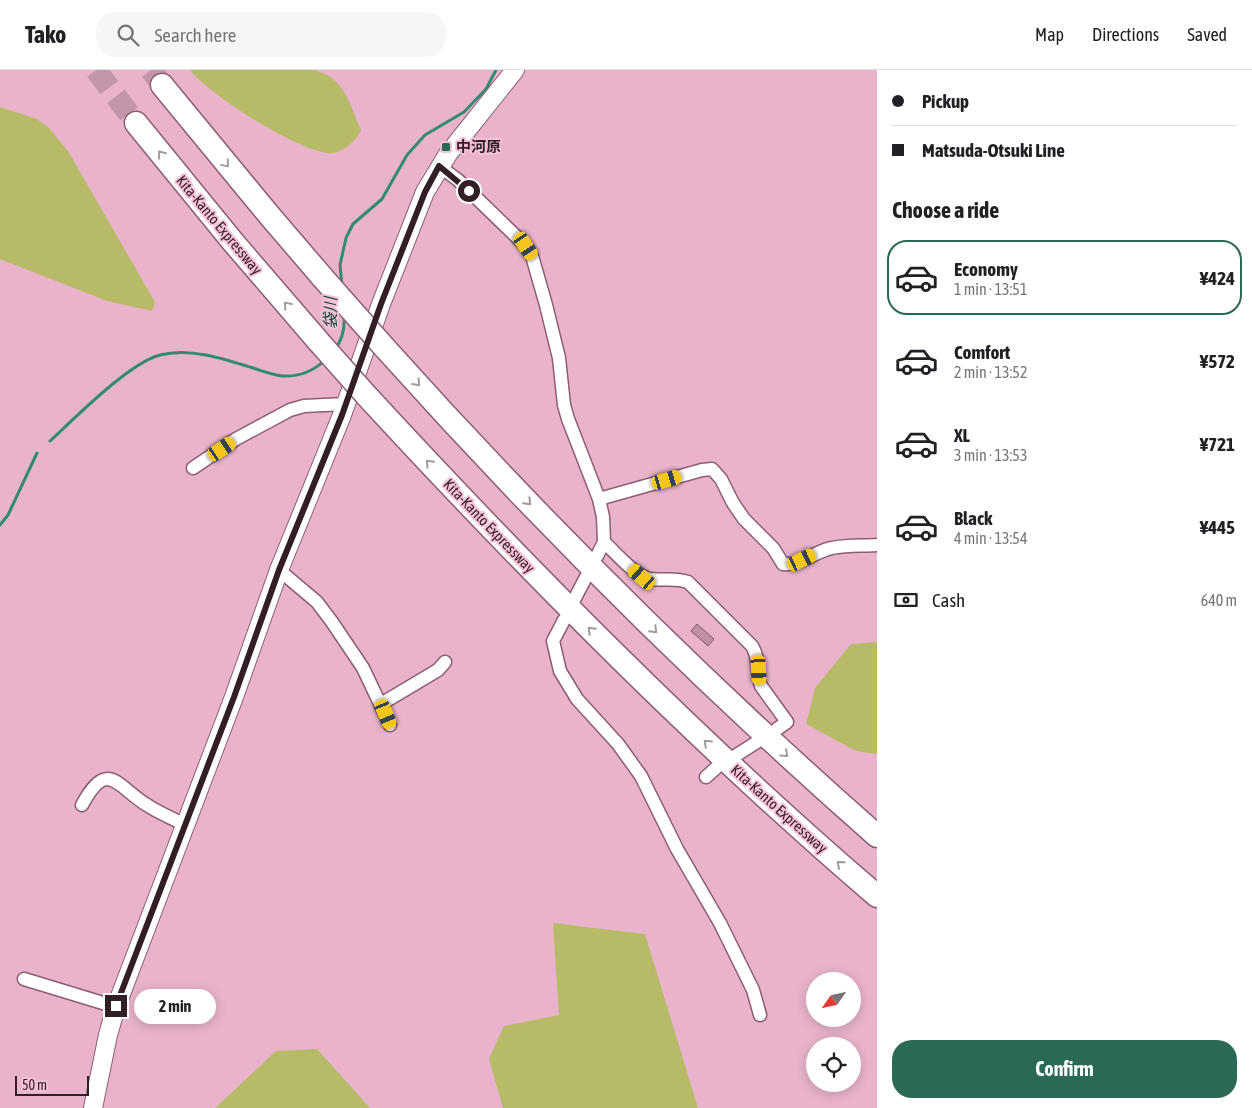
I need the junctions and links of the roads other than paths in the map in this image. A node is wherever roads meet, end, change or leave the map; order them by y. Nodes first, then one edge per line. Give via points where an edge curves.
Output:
1 (515, 70) edge
2 (162, 85) tunnel mouth
3 (136, 123) tunnel mouth
4 (439, 166) junction
5 (345, 404) junction
6 (193, 468) dead end
7 (599, 499) junction
8 (604, 542) junction
9 (877, 545) edge
10 (597, 556) dead end
11 (279, 570) junction
12 (586, 577) dead end
13 (574, 600) dead end
14 (564, 620) dead end
15 (445, 662) dead end
16 (381, 704) junction
17 (390, 725) dead end
18 (777, 729) dead end
19 (757, 742) dead end
20 (735, 756) dead end
21 (82, 805) dead end
22 (185, 825) junction
23 (877, 836) edge
24 (877, 896) edge
25 (24, 979) dead end
26 (116, 1006) junction
27 (760, 1015) dead end
28 (93, 1108) edge

1 - 4 main road
2 -> 23 highway, bridge via 323,278 508,482 655,631
24 -> 3 highway, Kita-Kanto Expressway, bridge via 739,773 622,661 476,513 319,342
4 - 5 main road via 413,221
4 - 7 street via 458,180 526,246 532,256 559,358 564,405
5 - 6 street via 290,410 236,439
5 - 11 main road
7 - 8 street
7 - 9 street via 712,468 744,519 783,564 794,565 833,548
8 - 10 street
8 - 18 street via 642,577 688,582 752,646 758,658 761,686 787,722
11 - 16 street via 317,602 362,668
11 - 22 main road
12 - 13 street
14 - 27 street via 553,641 560,671 577,699 618,744 641,776 677,849 720,923 752,990
15 - 16 street via 438,670
16 - 17 street
19 - 20 street
21 - 22 street via 96,783 108,780 120,784 145,805
22 - 26 main road
25 - 26 street
26 - 28 main road

